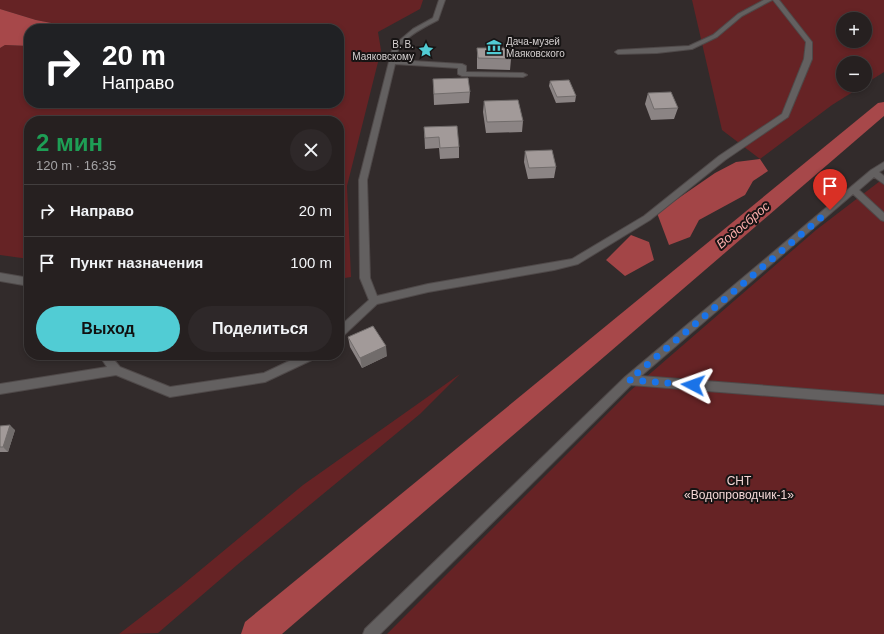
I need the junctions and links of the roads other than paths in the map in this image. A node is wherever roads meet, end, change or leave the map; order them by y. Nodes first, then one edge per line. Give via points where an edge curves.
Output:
1 (442, 0) edge
2 (769, 0) edge
3 (776, 0) edge
4 (618, 52) dead end
5 (392, 62) junction
6 (523, 75) dead end
7 (884, 166) edge
8 (874, 172) junction
9 (884, 181) edge
10 (854, 190) junction
11 (884, 218) edge
12 (0, 277) edge
13 (24, 281) edge
14 (374, 301) junction
15 (344, 328) edge
16 (108, 360) edge
17 (302, 360) edge
18 (116, 370) junction
19 (629, 380) junction
20 (0, 389) edge
21 (884, 400) edge
22 (370, 634) edge

1 - 5 lane via 436,19 424,24 396,46
2 - 4 lane via 740,15 715,36 690,48
3 - 14 lane via 809,42 808,60 785,115 722,158 647,218 575,262 428,288
5 - 6 lane via 462,66 462,74
5 - 14 lane via 362,180 365,278
7 - 8 lane
8 - 9 lane
8 - 10 lane
10 - 11 lane
10 - 19 lane
12 - 13 lane
14 - 15 lane
16 - 18 lane
17 - 18 lane via 265,378 170,392
18 - 20 lane
19 - 21 lane
19 - 22 lane

